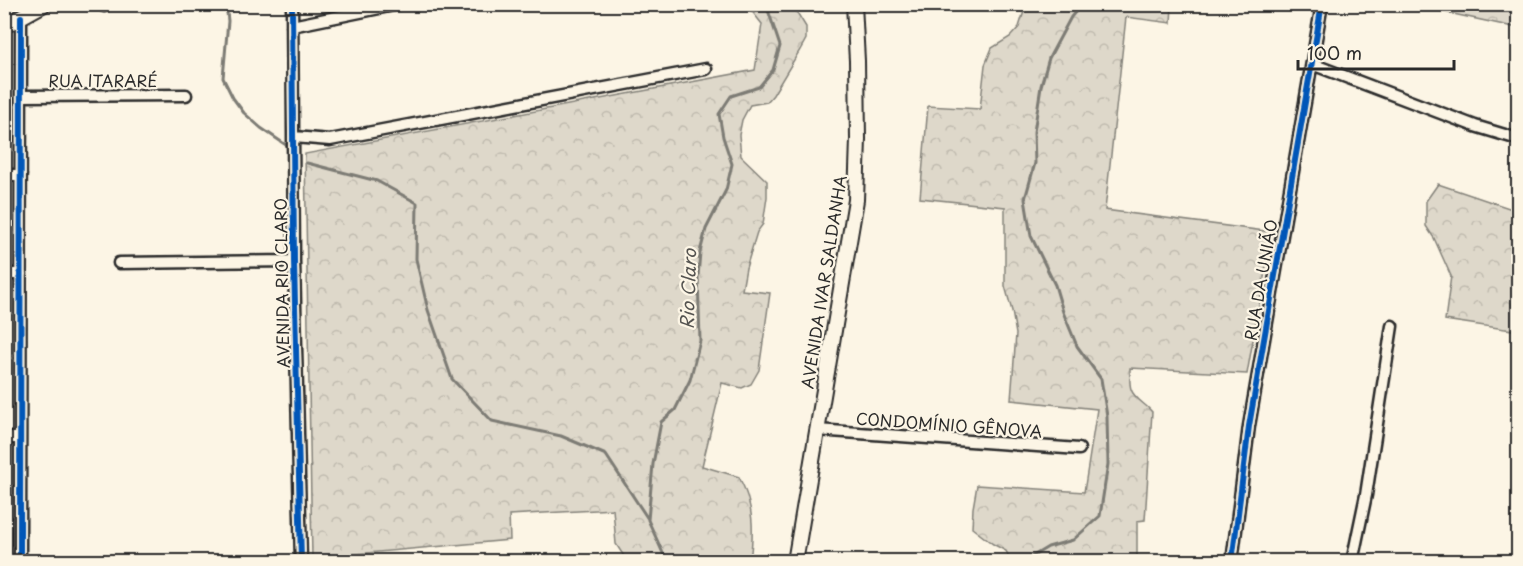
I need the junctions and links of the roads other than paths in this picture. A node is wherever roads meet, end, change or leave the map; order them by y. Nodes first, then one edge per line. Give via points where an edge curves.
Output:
1 (44, 4) edge
2 (292, 4) edge
3 (399, 4) edge
4 (854, 4) edge
5 (862, 4) edge
6 (1322, 4) edge
7 (21, 17) junction
8 (4, 26) edge
9 (292, 26) junction
10 (1312, 64) junction
11 (706, 69) dead end
12 (186, 95) dead end
13 (21, 96) junction
14 (294, 137) junction
15 (1518, 139) edge
16 (4, 175) edge
17 (21, 175) junction
18 (294, 261) junction
19 (119, 263) dead end
20 (4, 274) edge
21 (21, 274) junction
22 (1392, 326) dead end
23 (821, 430) junction
24 (4, 438) edge
25 (20, 438) junction
26 (1078, 449) dead end
27 (20, 561) edge
28 (301, 561) edge
29 (795, 561) edge
30 (802, 561) edge
31 (1232, 561) edge
32 (1352, 561) edge

1 - 7 main road
2 - 9 street, AVENIDA RIO CLARO
3 - 9 street
4 - 23 main road, AVENIDA IVAR SALDANHA via 856,200
5 - 23 main road, AVENIDA IVAR SALDANHA via 866,129 863,202
6 - 10 street, RUA DA UNIÃO
7 - 8 main road
7 - 13 street
9 - 14 street, AVENIDA RIO CLARO
10 - 15 street
10 - 31 street, RUA DA UNIÃO via 1249,426
11 - 14 street via 330,140
12 - 13 street, RUA ITARARÉ
13 - 17 street
14 - 18 street, AVENIDA RIO CLARO
16 - 17 street
17 - 21 street
18 - 19 street
18 - 28 street, AVENIDA RIO CLARO
20 - 21 street
21 - 25 street
22 - 32 street
23 - 26 street, CONDOMÍNIO GÊNOVA
23 - 29 main road, AVENIDA IVAR SALDANHA
23 - 30 main road, AVENIDA IVAR SALDANHA
24 - 25 street
25 - 27 street

